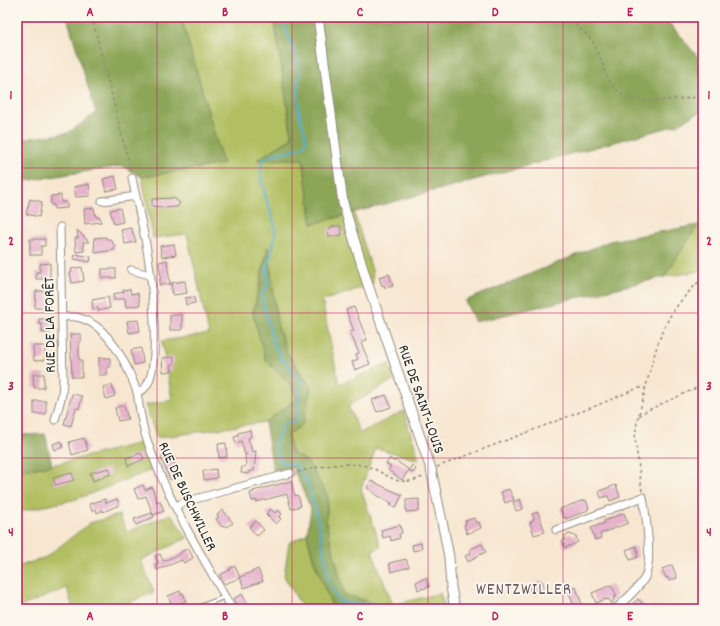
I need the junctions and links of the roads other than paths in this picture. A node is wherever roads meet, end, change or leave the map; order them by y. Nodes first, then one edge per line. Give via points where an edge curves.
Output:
1 (318, 17) edge
2 (132, 178) road end
3 (136, 196) junction
4 (102, 201) dead end
5 (60, 227) dead end
6 (131, 270) dead end
7 (150, 275) junction
8 (62, 317) junction
9 (137, 392) junction
10 (55, 420) dead end
11 (293, 473) road end
12 (175, 506) junction
13 (556, 530) dead end
14 (225, 596) junction
15 (194, 609) edge
16 (232, 609) edge
17 (455, 609) edge
18 (616, 609) edge

1 - 17 street, RUE DE SAINT-LOUIS via 342,203 431,471 449,557
2 - 3 street
3 - 4 street
3 - 7 street
5 - 8 street, RUE DE LA FORÊT
6 - 7 street
7 - 9 street via 154,348 152,369 145,388
8 - 9 street, RUE DE BUSCHWILLER via 85,319 104,333 123,360
8 - 10 street, RUE DE LA FORÊT via 63,385
9 - 12 street, RUE DE BUSCHWILLER via 145,433
11 - 12 street
12 - 14 street, RUE DE BUSCHWILLER
13 - 18 street via 643,497 647,572 643,581
14 - 15 lane
14 - 16 street, RUE DE BUSCHWILLER

